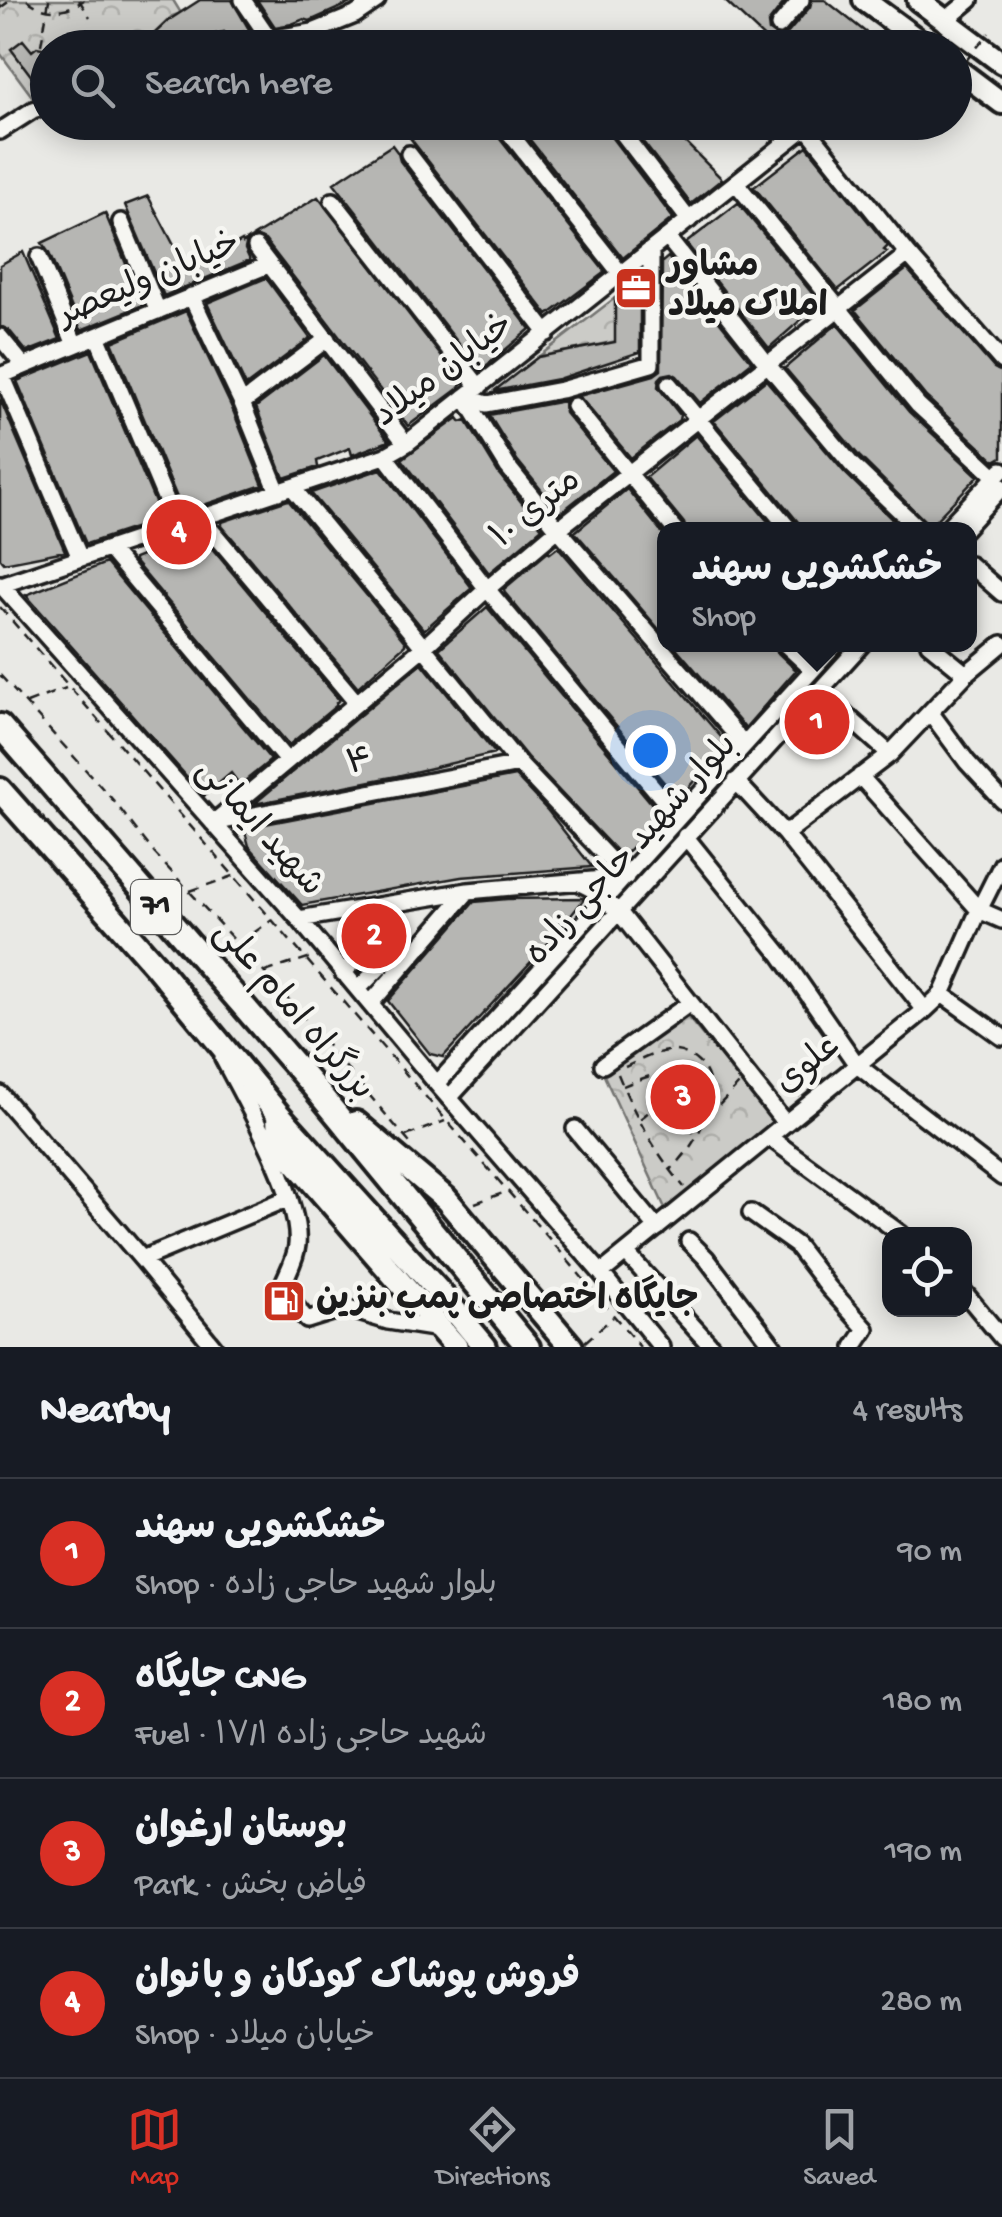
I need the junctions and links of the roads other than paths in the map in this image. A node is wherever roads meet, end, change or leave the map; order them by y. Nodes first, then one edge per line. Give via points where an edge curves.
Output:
1 (243, 0) edge
2 (345, 0) edge
3 (377, 0) edge
4 (801, 0) edge
5 (864, 0) edge
6 (918, 0) edge
7 (970, 0) edge
8 (355, 15) junction
9 (946, 20) junction
10 (779, 26) dead end
11 (264, 30) edge
12 (318, 30) edge
13 (899, 30) edge
14 (959, 30) edge
15 (972, 40) edge
16 (1002, 63) edge
17 (972, 80) edge
18 (1002, 103) edge
19 (30, 112) edge
20 (0, 131) edge
21 (515, 140) edge
22 (628, 140) edge
23 (790, 140) edge
24 (821, 140) edge
25 (409, 154) dead end
26 (736, 183) junction
27 (333, 201) dead end
28 (689, 220) junction
29 (121, 222) dead end
30 (667, 238) junction
31 (256, 247) dead end
32 (650, 250) junction
33 (908, 254) junction
34 (39, 257) dead end
35 (268, 264) junction
36 (621, 274) junction
37 (192, 296) junction
38 (838, 308) junction
39 (158, 310) junction
40 (547, 332) junction
41 (97, 336) junction
42 (0, 337) edge
43 (327, 340) junction
44 (75, 345) junction
45 (1002, 361) edge
46 (768, 365) junction
47 (24, 366) junction
48 (1, 376) edge
49 (669, 384) dead end
50 (479, 386) junction
51 (465, 398) junction
52 (242, 403) junction
53 (574, 406) dead end
54 (698, 418) junction
55 (406, 444) junction
56 (385, 456) junction
57 (630, 474) junction
58 (1000, 478) edge
59 (285, 489) junction
60 (201, 518) junction
61 (669, 522) edge
62 (783, 522) edge
63 (912, 522) edge
64 (953, 522) edge
65 (969, 522) edge
66 (176, 526) junction
67 (558, 530) junction
68 (109, 549) junction
69 (80, 558) junction
70 (977, 572) edge
71 (0, 584) edge
72 (487, 589) junction
73 (1002, 593) edge
74 (657, 644) edge
75 (1002, 644) edge
76 (424, 646) junction
77 (664, 652) edge
78 (794, 652) edge
79 (828, 652) edge
80 (855, 652) edge
81 (939, 652) edge
82 (812, 669) junction
83 (966, 674) junction
84 (819, 691) junction
85 (356, 702) junction
86 (930, 712) junction
87 (0, 726) edge
88 (744, 744) junction
89 (890, 754) junction
90 (287, 761) junction
91 (519, 764) junction
92 (860, 776) junction
93 (736, 781) junction
94 (0, 790) edge
95 (1002, 800) edge
96 (678, 817) junction
97 (214, 823) junction
98 (785, 834) junction
99 (685, 836) junction
100 (1002, 864) edge
101 (626, 877) junction
102 (578, 882) junction
103 (468, 891) junction
104 (605, 900) junction
105 (979, 910) junction
106 (619, 912) junction
107 (298, 919) junction
108 (1002, 920) edge
109 (372, 944) junction
110 (387, 959) junction
111 (344, 973) junction
112 (358, 989) junction
113 (942, 994) junction
114 (690, 1002) junction
115 (370, 1004) junction
116 (925, 1010) junction
117 (205, 1024) junction
118 (1002, 1037) edge
119 (603, 1065) dead end
120 (858, 1065) junction
121 (436, 1084) junction
122 (313, 1086) junction
123 (0, 1094) edge
124 (449, 1098) junction
125 (278, 1114) junction
126 (785, 1124) junction
127 (575, 1129) dead end
128 (769, 1137) junction
129 (1002, 1177) edge
130 (289, 1198) junction
131 (751, 1212) dead end
132 (892, 1227) edge
133 (657, 1228) junction
134 (689, 1242) dead end
135 (626, 1253) junction
136 (142, 1258) junction
137 (601, 1274) junction
138 (972, 1302) edge
139 (439, 1329) junction
140 (1002, 1338) edge
141 (214, 1347) edge
142 (456, 1347) edge
143 (485, 1347) edge
144 (528, 1347) edge
145 (571, 1347) edge
146 (661, 1347) edge
147 (712, 1347) edge
148 (774, 1347) edge
149 (854, 1347) edge

1 - 11 street
2 - 8 street
3 - 8 street
4 - 10 street
5 - 13 main road
6 - 9 main road
7 - 9 street
8 - 12 street
9 - 14 main road
15 - 16 main road
17 - 18 main road
19 - 20 street
21 - 36 street
22 - 28 street
23 - 26 street, خیابان میلاد
24 - 33 street
25 - 40 street
26 - 28 street, خیابان میلاد
26 - 38 street
27 - 50 street
28 - 30 street, خیابان میلاد
29 - 39 street
30 - 32 street, خیابان میلاد
30 - 46 street
31 - 35 street
32 - 36 street, خیابان میلاد
32 - 51 street via 651,364 486,404
33 - 38 street, ۱۰ متری
33 - 45 street
34 - 44 street
35 - 37 street, خیابان ولیعصر
35 - 43 street
36 - 40 street, خیابان میلاد
37 - 39 street, خیابان ولیعصر
37 - 52 street
38 - 46 street, ۱۰ متری
38 - 58 street via 918,405
39 - 41 street, خیابان ولیعصر
40 - 50 street, خیابان میلاد
41 - 44 street, خیابان ولیعصر
41 - 66 street
42 - 47 street
43 - 52 street
43 - 55 street
44 - 47 street, خیابان ولیعصر
46 - 54 street, ۱۰ متری
46 - 63 street via 852,465
47 - 48 street, خیابان ولیعصر
48 - 69 street
49 - 54 street
50 - 51 street, خیابان میلاد
51 - 55 street, خیابان میلاد
51 - 67 street
52 - 59 street
53 - 57 street
54 - 57 street, ۱۰ متری
54 - 62 street
55 - 56 street, خیابان میلاد
56 - 59 street, خیابان میلاد
56 - 72 street
57 - 61 street
57 - 67 street, ۱۰ متری
58 - 64 street
58 - 65 street
59 - 60 street, خیابان میلاد
59 - 76 street
60 - 66 street, خیابان میلاد
60 - 85 street
66 - 68 street, خیابان میلاد
67 - 72 street, ۱۰ متری
67 - 74 street
68 - 69 street, خیابان میلاد
68 - 90 street
69 - 71 street, خیابان میلاد
70 - 73 street
71 - 97 street, شهید ایمانی
72 - 76 street, ۱۰ متری
72 - 96 street
75 - 83 street
76 - 85 street, ۱۰ متری
76 - 91 street
77 - 88 street
78 - 82 street
79 - 82 street, بلوار شهید حاجی زاده
80 - 84 street, بلوار شهید حاجی زاده
81 - 83 street
82 - 88 street, بلوار شهید حاجی زاده
83 - 86 street
84 - 89 street
84 - 93 street, بلوار شهید حاجی زاده
85 - 90 street, ۱۰ متری
86 - 89 street
86 - 95 street
87 - 122 highway, بزرگراه امام علی / 71
88 - 96 street, بلوار شهید حاجی زاده
89 - 92 street
90 - 97 street, ۱۰ متری
91 - 97 street, ۴
91 - 101 street
92 - 98 street
92 - 105 street
93 - 98 street
93 - 99 street, بلوار شهید حاجی زاده
94 - 117 highway, بزرگراه امام علی / 71
96 - 101 street, بلوار شهید حاجی زاده
97 - 107 street, شهید ایمانی
98 - 116 street
99 - 106 street, بلوار شهید حاجی زاده
99 - 120 street
100 - 105 street, علوی
101 - 102 street
101 - 104 street, بلوار شهید حاجی زاده
102 - 103 street
102 - 104 street
103 - 107 street
103 - 115 street
104 - 106 street
104 - 121 street, بلوار شهید حاجی زاده
105 - 108 street
105 - 113 street, علوی
106 - 114 street
106 - 124 street, بلوار شهید حاجی زاده
107 - 111 street, شهید ایمانی
109 - 110 street
109 - 110 street via 389,928 402,944
109 - 111 street
110 - 112 street
111 - 112 street, شهید ایمانی
112 - 115 street, شهید ایمانی
113 - 116 street, علوی
113 - 118 street
114 - 119 street
114 - 126 street
115 - 121 street, شهید ایمانی
116 - 120 street, علوی
117 - 125 highway, بزرگراه امام علی / 71
117 - 130 street
120 - 126 street, علوی
120 - 129 street
121 - 124 street, شهید ایمانی
122 - 144 highway, بزرگراه امام علی / 71
122 - 145 highway via 446,1200
123 - 136 street
124 - 137 street, شهید ایمانی
125 - 139 highway via 280,1143
125 - 143 highway, بزرگراه امام علی / 71
126 - 128 street, علوی
127 - 133 street
128 - 132 street
128 - 133 street, علوی
130 - 136 street
130 - 139 street via 297,1246 281,1288 307,1320 345,1308
131 - 149 street via 796,1246 866,1329
133 - 135 street, علوی
134 - 148 street
135 - 137 street, علوی
135 - 147 street
136 - 141 street
137 - 146 street, شهید ایمانی
138 - 140 street
139 - 142 highway

